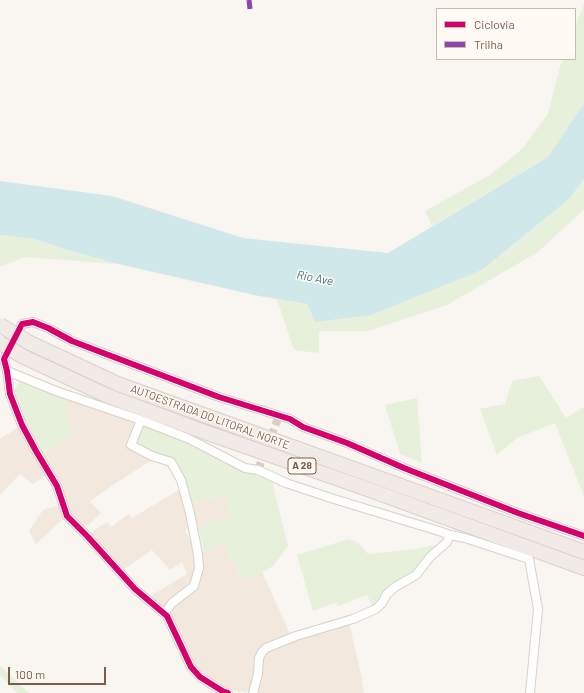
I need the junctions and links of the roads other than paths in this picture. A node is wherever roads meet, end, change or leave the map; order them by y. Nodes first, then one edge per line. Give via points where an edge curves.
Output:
1 (0, 325) edge
2 (0, 343) edge
3 (7, 371) junction
4 (141, 420) junction
5 (450, 535) junction
6 (584, 536) edge
7 (584, 552) edge
8 (584, 568) edge
9 (164, 614) junction
10 (228, 693) edge
11 (253, 693) edge
12 (530, 693) edge

1 - 7 highway, AUTOESTRADA DO LITORAL NORTE / A 28, bridge via 30,343 118,384
2 - 8 highway, AUTOESTRADA DO LITORAL NORTE / A 28, bridge via 108,396
3 - 4 street
3 - 6 street via 4,359 22,324 33,322 72,341 219,397 290,419 303,427 404,468
3 - 9 street via 10,394 22,425 57,486 67,516 135,589
4 - 5 street via 196,442 245,468 258,470 286,483
4 - 9 street via 131,445 171,462 181,480 198,554 199,568 194,586 172,603
5 - 11 street via 447,542 430,557 416,575 395,587 376,609 266,648 259,658
5 - 12 street via 529,559 538,609
9 - 10 street via 191,667 200,677

